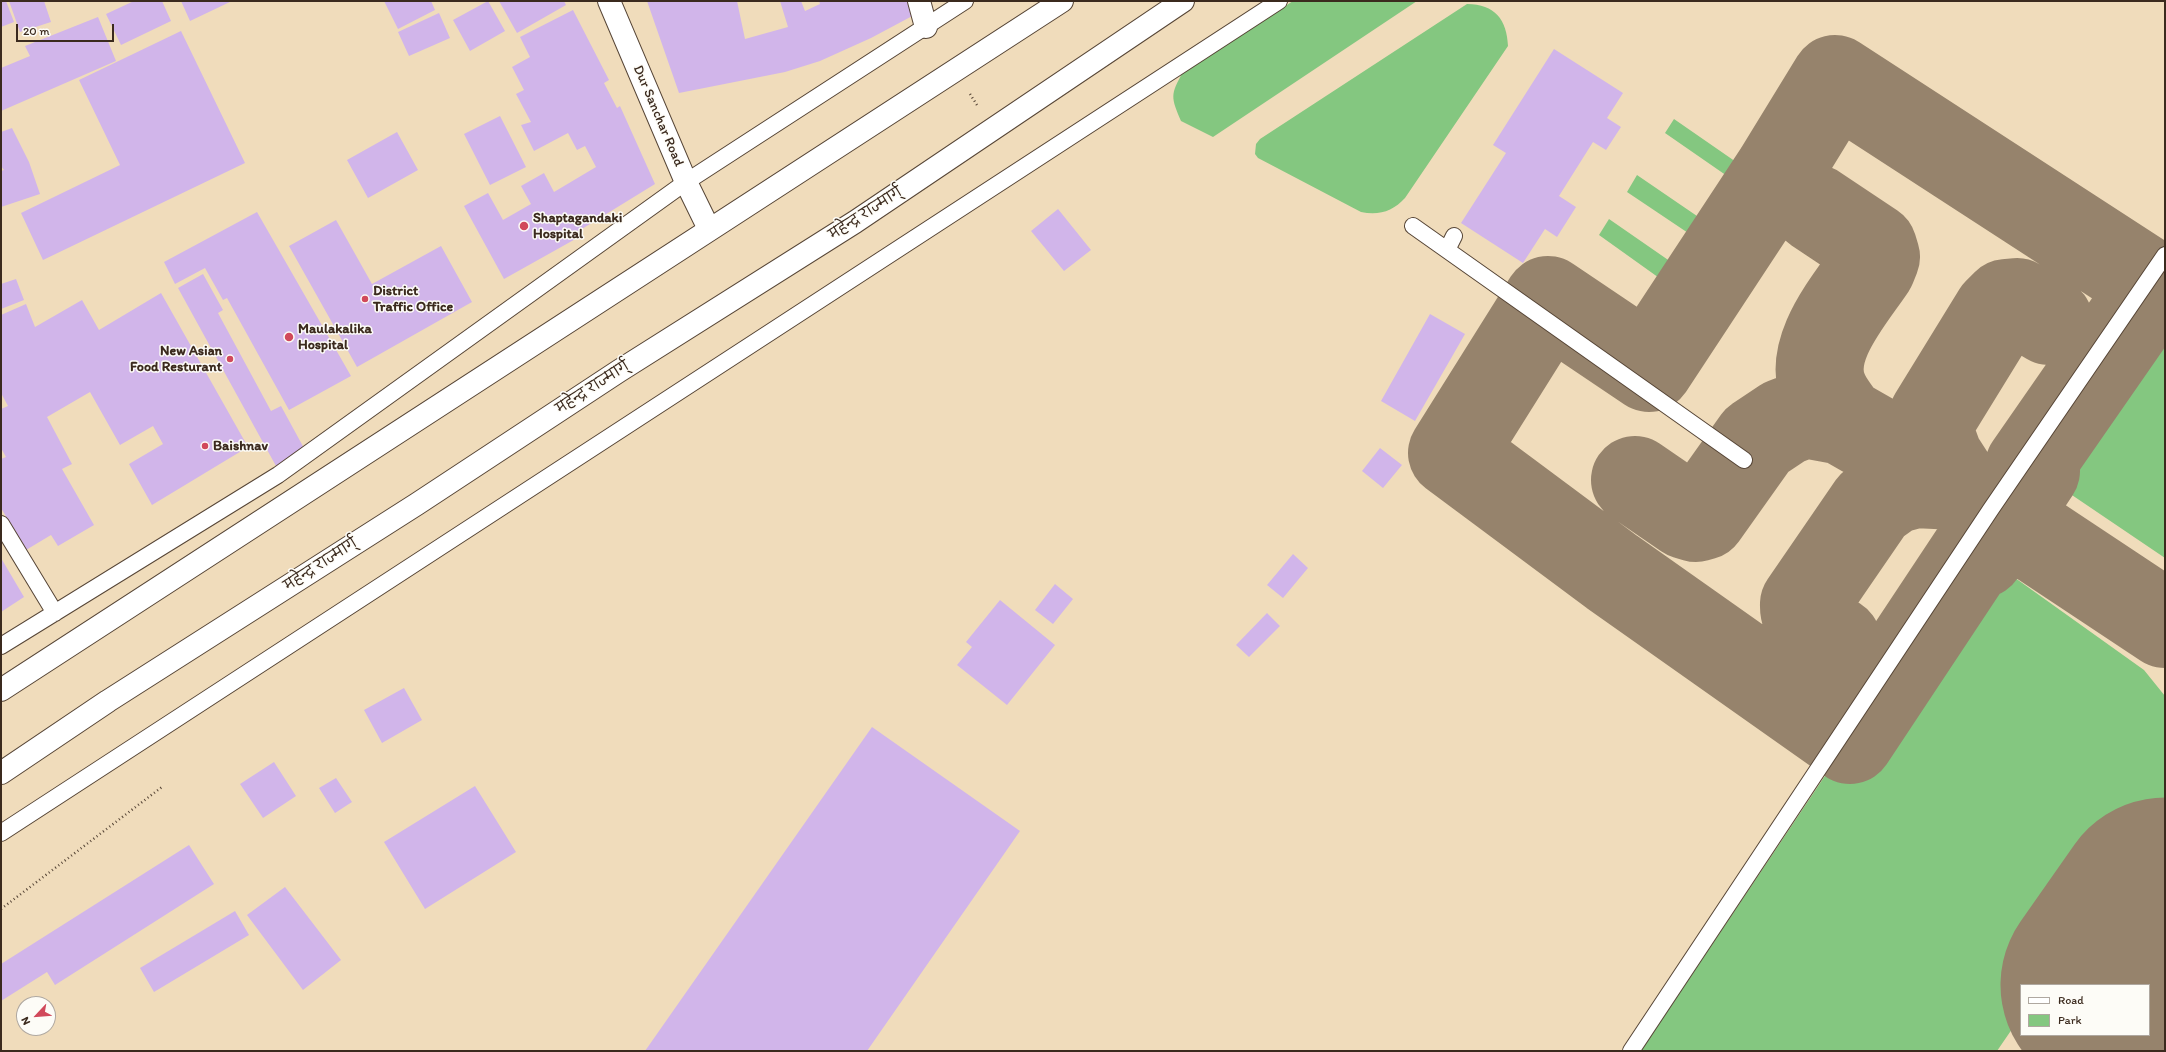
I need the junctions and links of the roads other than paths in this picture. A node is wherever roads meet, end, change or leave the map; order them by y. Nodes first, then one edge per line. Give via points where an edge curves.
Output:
1 (609, 1) edge
2 (919, 1) edge
3 (965, 1) edge
4 (1062, 1) edge
5 (1183, 1) edge
6 (1279, 1) edge
7 (926, 27) junction
8 (686, 182) junction
9 (1414, 226) dead end
10 (709, 229) junction
11 (2165, 255) edge
12 (1744, 460) dead end
13 (1, 524) edge
14 (55, 613) junction
15 (1, 646) edge
16 (1, 690) edge
17 (1, 773) edge
18 (1, 833) edge
19 (1631, 1051) edge

1 - 8 main road, Dur Sanchar Road
2 - 7 main road
3 - 7 lane
4 - 10 main road via 956,72
5 - 17 main road, महेन्द्र राज्मार्ग् via 855,222 619,371 417,504 108,701
6 - 18 lane
7 - 8 lane
8 - 10 main road, Dur Sanchar Road
8 - 14 lane via 278,475
9 - 12 lane via 1451,243
10 - 16 main road via 401,432
11 - 19 lane via 1991,509
13 - 14 lane
14 - 15 lane

